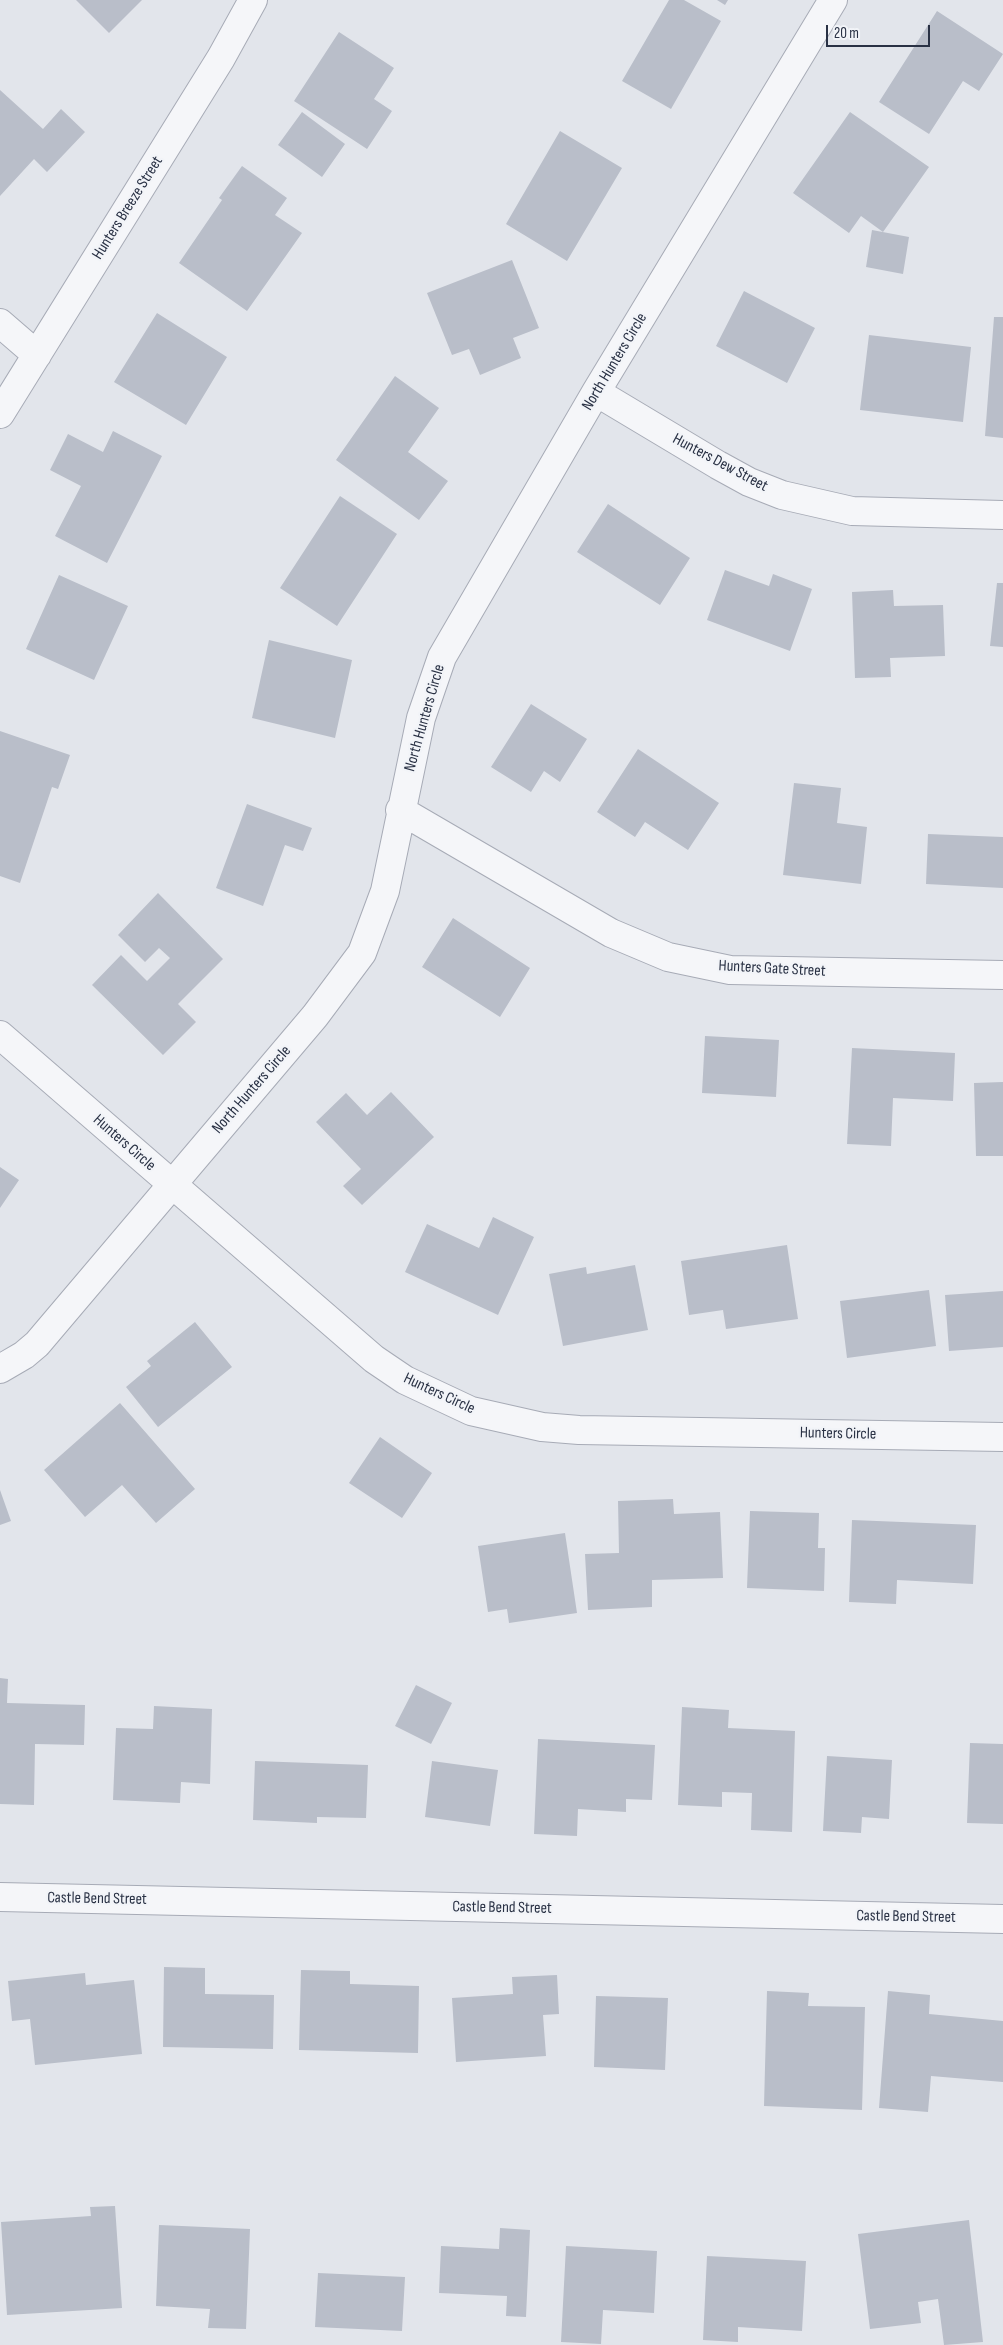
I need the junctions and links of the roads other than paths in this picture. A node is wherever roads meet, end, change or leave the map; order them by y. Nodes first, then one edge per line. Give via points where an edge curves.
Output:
1 (253, 0) edge
2 (833, 0) edge
3 (0, 323) edge
4 (37, 355) junction
5 (596, 392) junction
6 (0, 414) edge
7 (1003, 515) edge
8 (400, 810) junction
9 (1003, 975) edge
10 (0, 1035) edge
11 (171, 1184) junction
12 (0, 1369) edge
13 (1003, 1437) edge
14 (0, 1897) edge
15 (1003, 1919) edge

1 - 4 street, Hunters Breeze Street via 221,58
2 - 5 street, North Hunters Circle
3 - 4 street
4 - 6 street, Hunters Breeze Street
5 - 7 street, Hunters Dew Street via 718,465 782,495 852,511
5 - 8 street, North Hunters Circle via 442,656 421,718
8 - 9 street, Hunters Gate Street via 611,933 668,957 730,970
8 - 11 street, North Hunters Circle via 384,891 362,953 316,1016
10 - 11 street, Hunters Circle
11 - 12 street, North Hunters Circle via 37,1344
11 - 13 street, Hunters Circle via 374,1359 405,1380 471,1411 542,1427 579,1430
14 - 15 street, Castle Bend Street

